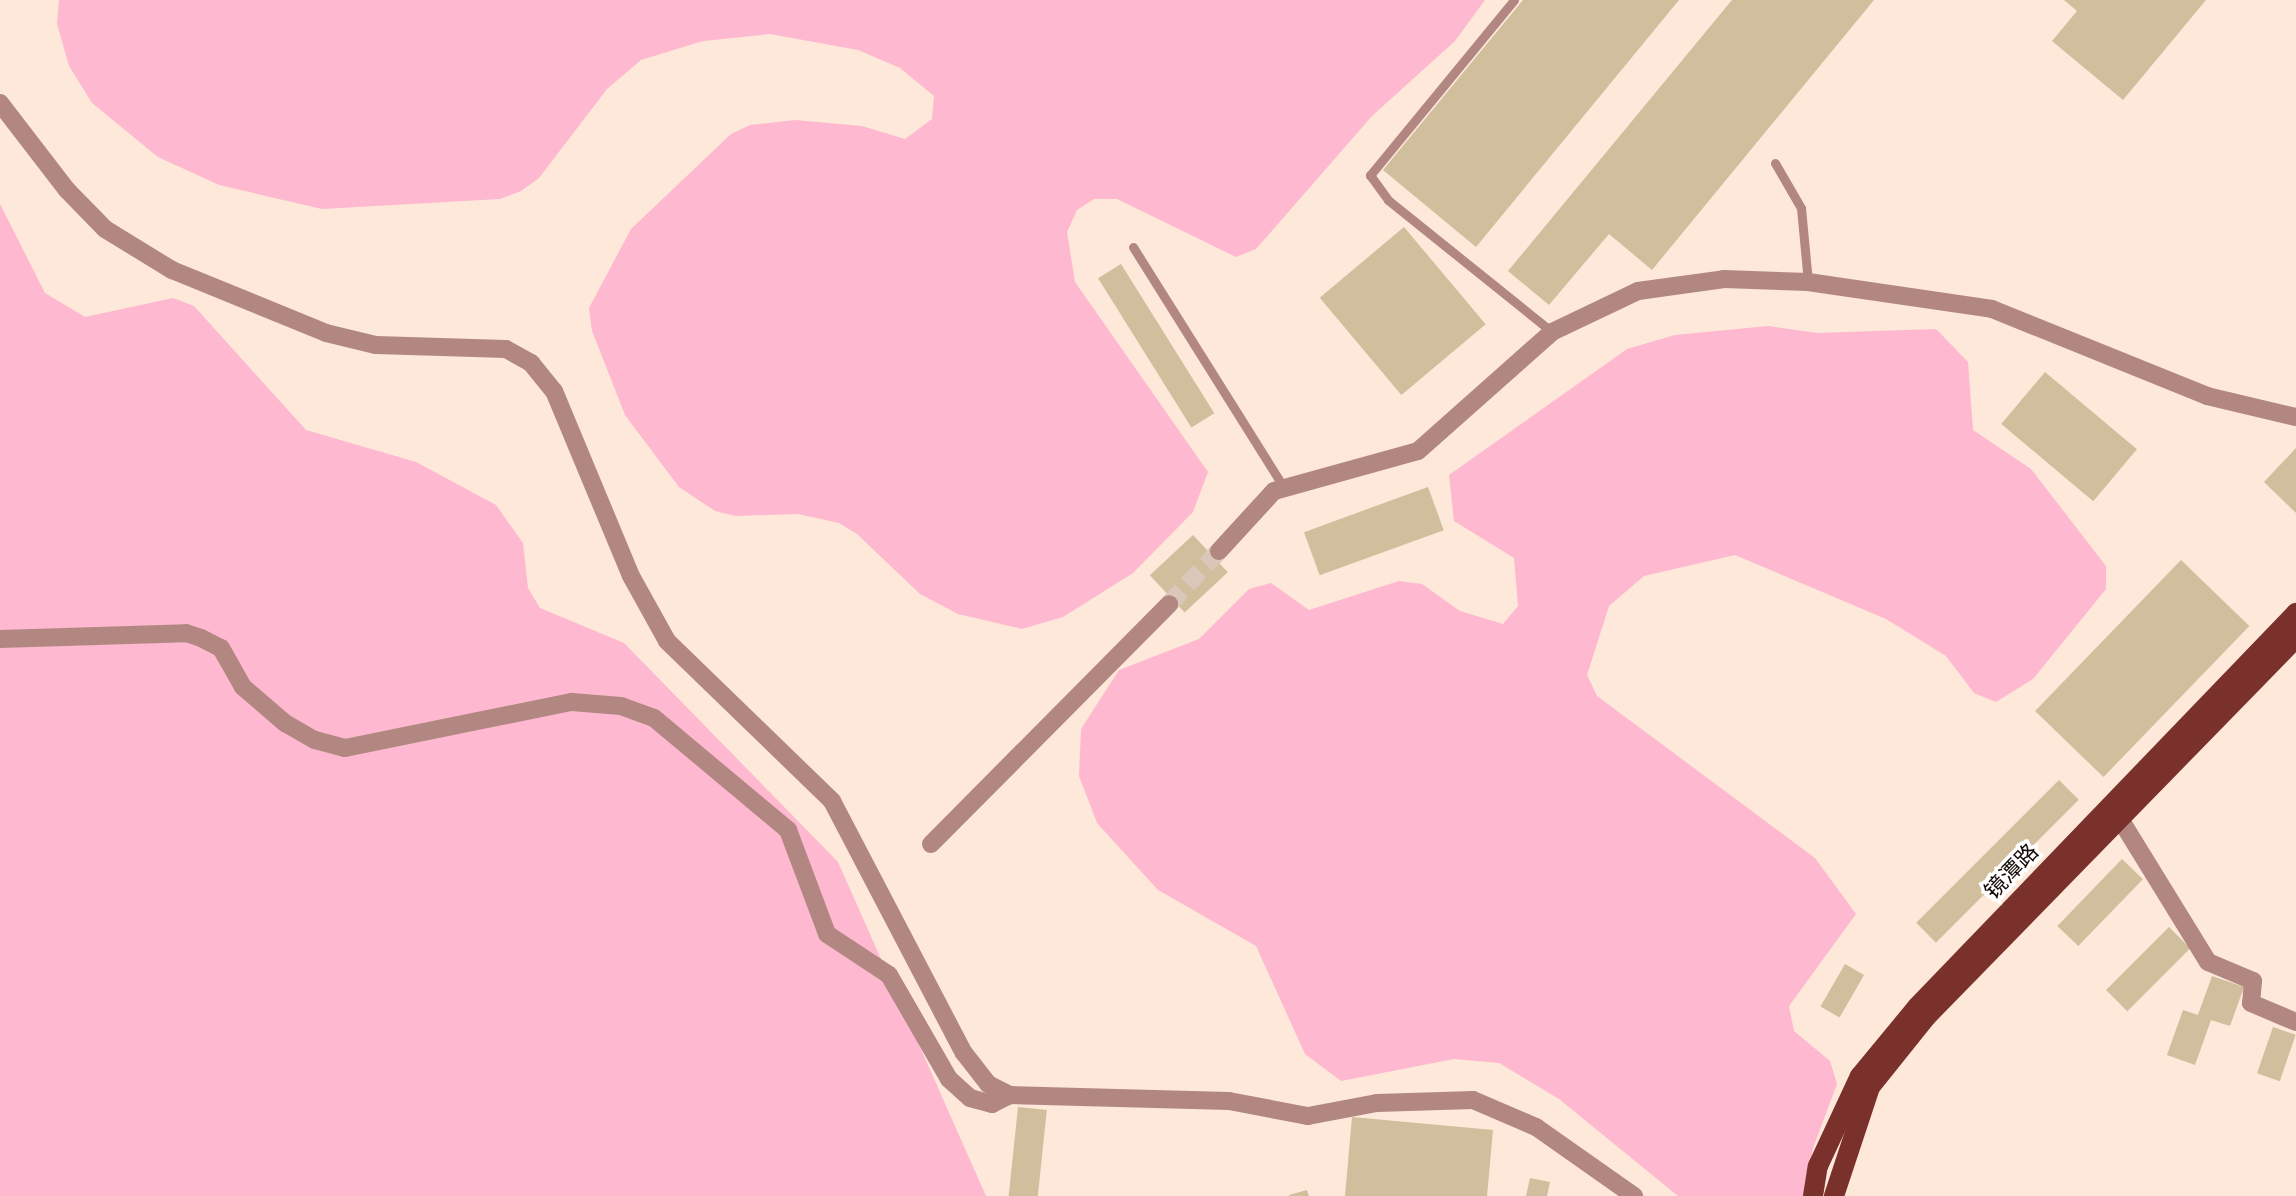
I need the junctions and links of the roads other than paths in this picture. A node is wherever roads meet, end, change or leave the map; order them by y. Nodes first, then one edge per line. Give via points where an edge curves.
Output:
1 (1514, 0) edge
2 (0, 103) edge
3 (1775, 163) dead end
4 (1133, 247) dead end
5 (1808, 282) junction
6 (1552, 332) junction
7 (2296, 417) edge
8 (1285, 489) junction
9 (1219, 551) tunnel mouth
10 (1169, 604) tunnel mouth
11 (2296, 613) edge
12 (2296, 638) edge
13 (0, 639) edge
14 (2120, 819) junction
15 (931, 844) dead end
16 (2296, 1022) edge
17 (1010, 1095) junction
18 (1634, 1196) edge
19 (1813, 1196) edge
20 (1834, 1196) edge

1 - 6 lane via 1370,175 1388,200
2 - 17 street via 67,190 105,229 172,270 326,333 376,345 506,349 531,363 554,391 631,576 667,641 832,801 964,1053 988,1084
3 - 5 lane via 1801,208
4 - 8 lane
5 - 6 street via 1724,279 1638,291
5 - 7 street via 1992,309 2207,396
6 - 8 street via 1418,451
8 - 9 street via 1274,491
10 - 15 street
11 - 19 main road, 镜潭路 via 1917,1007 1860,1076 1818,1166
12 - 14 main road, 镜潭路
13 - 17 street via 186,633 221,648 243,687 285,723 315,740 345,748 572,702 621,706 654,718 788,830 827,934 889,975 949,1079 970,1098 992,1104
14 - 16 street via 2208,962 2253,981 2251,1003
14 - 20 main road, 镜潭路 via 1926,1017 1870,1087
17 - 18 street via 1229,1101 1308,1116 1377,1103 1473,1100 1536,1127

